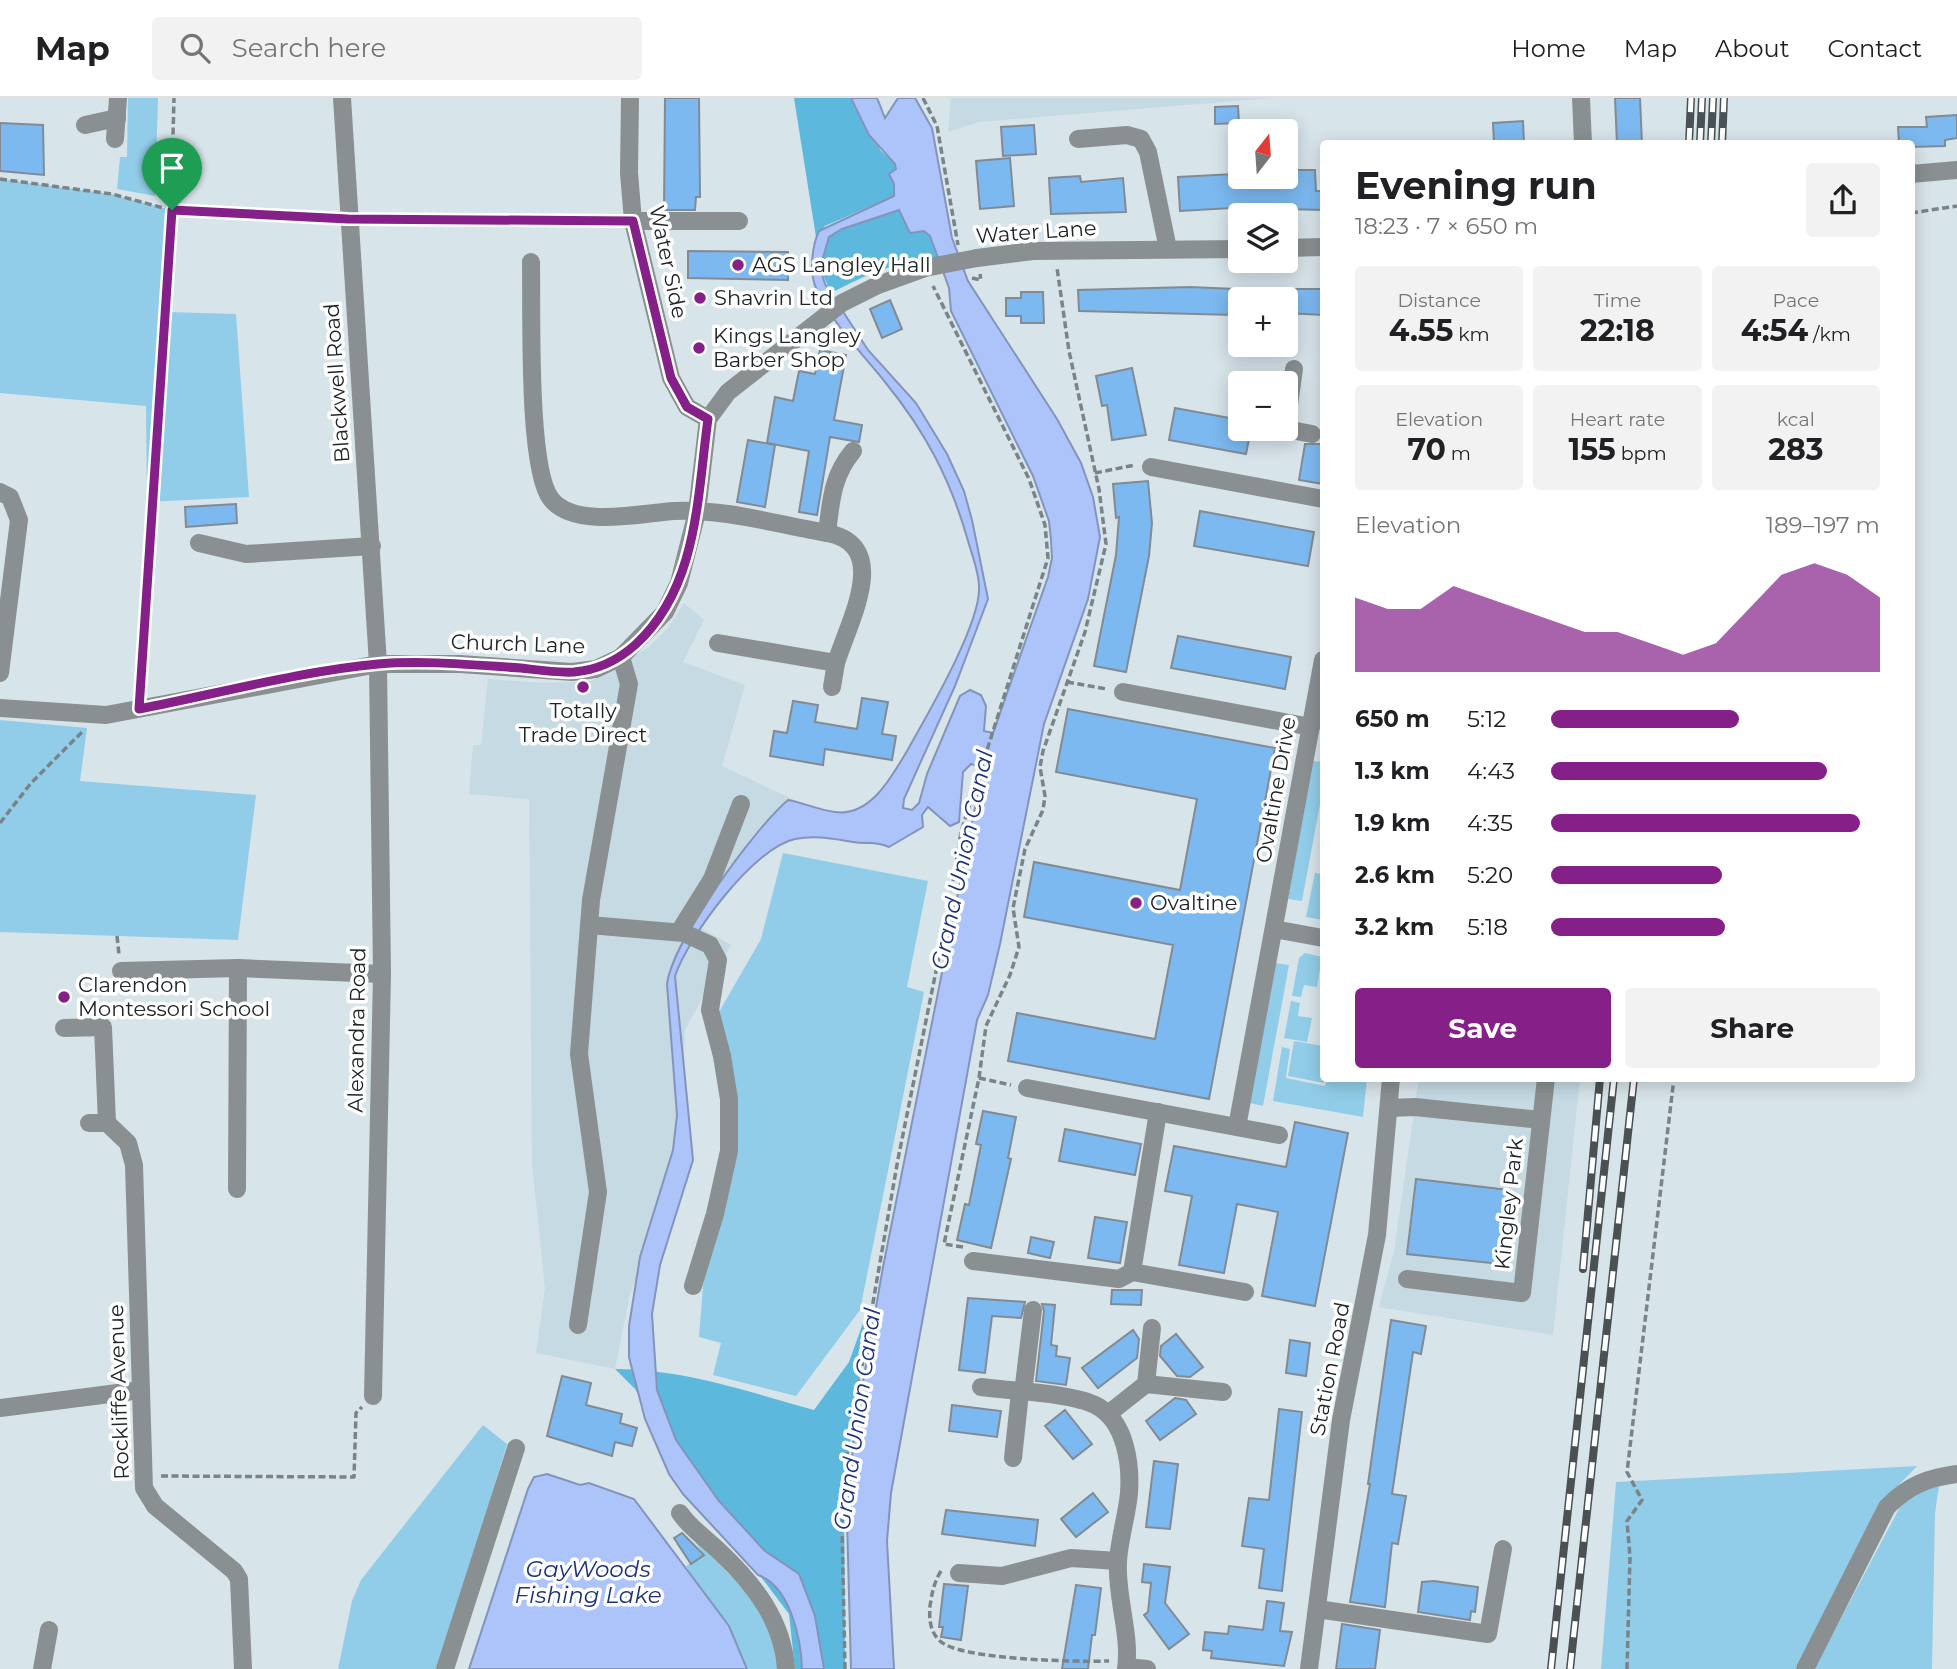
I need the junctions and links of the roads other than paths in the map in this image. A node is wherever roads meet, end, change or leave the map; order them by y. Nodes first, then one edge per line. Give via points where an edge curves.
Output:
1 (118, 98) edge
2 (342, 98) edge
3 (630, 98) edge
4 (1581, 98) edge
5 (117, 118) junction
6 (86, 125) dead end
7 (115, 139) dead end
8 (1078, 139) dead end
9 (1583, 140) edge
10 (1957, 170) edge
11 (1915, 174) edge
12 (633, 221) junction
13 (739, 221) dead end
14 (1320, 247) edge
15 (1298, 248) edge
16 (1168, 249) junction
17 (1228, 249) edge
18 (531, 262) dead end
19 (708, 419) junction
20 (1298, 430) edge
21 (1312, 434) dead end
22 (853, 451) dead end
23 (1151, 467) road end
24 (0, 492) edge
25 (1320, 498) edge
26 (697, 512) junction
27 (827, 533) junction
28 (199, 543) dead end
29 (372, 547) junction
30 (718, 643) dead end
31 (621, 657) junction
32 (836, 663) junction
33 (378, 664) junction
34 (0, 673) edge
35 (1320, 677) edge
36 (832, 687) dead end
37 (1123, 692) road end
38 (0, 708) edge
39 (1311, 727) junction
40 (741, 804) dead end
41 (589, 925) junction
42 (1274, 929) junction
43 (686, 934) junction
44 (1320, 937) edge
45 (238, 968) junction
46 (121, 971) dead end
47 (382, 974) junction
48 (64, 1028) dead end
49 (1391, 1082) edge
50 (1546, 1082) edge
51 (1027, 1088) road end
52 (1389, 1108) junction
53 (1158, 1112) junction
54 (1541, 1120) junction
55 (89, 1123) dead end
56 (107, 1123) junction
57 (1237, 1127) junction
58 (1279, 1135) dead end
59 (237, 1189) dead end
60 (973, 1261) road end
61 (1132, 1272) junction
62 (1407, 1279) dead end
63 (693, 1286) dead end
64 (1245, 1292) dead end
65 (1034, 1310) dead end
66 (578, 1325) dead end
67 (1152, 1328) dead end
68 (1146, 1384) junction
69 (981, 1387) dead end
70 (141, 1390) junction
71 (1223, 1392) dead end
72 (1022, 1393) junction
73 (373, 1396) road end
74 (0, 1408) edge
75 (1108, 1415) junction
76 (516, 1448) dead end
77 (1013, 1458) dead end
78 (1957, 1474) edge
79 (680, 1513) dead end
80 (1503, 1549) dead end
81 (1118, 1561) junction
82 (959, 1573) road end
83 (1317, 1609) junction
84 (49, 1630) dead end
85 (1126, 1666) edge
86 (42, 1669) edge
87 (243, 1669) edge
88 (445, 1669) edge
89 (786, 1669) edge
90 (1147, 1669) edge
91 (1309, 1669) edge
92 (1805, 1669) edge

1 - 5 street
2 - 29 street, Blackwell Road
3 - 12 street, Water Side
4 - 9 street
5 - 6 street
5 - 7 street
8 - 16 street via 1127,135 1141,139 1148,152
10 - 11 street
12 - 13 street
12 - 19 street, Water Side via 671,378 687,407
14 - 15 street
16 - 17 street, Water Lane
16 - 19 street, Water Lane, bridge via 1055,251 925,268 878,285 821,317 728,392
18 - 26 street via 535,455 550,498 583,515
19 - 26 street, Church Lane
20 - 21 street
22 - 27 street via 834,480
23 - 25 street
24 - 34 street via 10,496 19,520
26 - 27 street
26 - 31 street, Church Lane via 679,583 665,612
27 - 32 street via 854,545 864,576
28 - 29 street via 246,554
29 - 33 street, Blackwell Road
30 - 32 street
31 - 33 street, Church Lane via 596,669 572,672
31 - 41 street via 629,684
32 - 36 street
33 - 38 street, Church Lane via 90,715
33 - 47 street, Alexandra Road
35 - 39 street, Ovaltine Drive
37 - 39 street
39 - 42 street, Ovaltine Drive
40 - 43 street
41 - 43 street
41 - 66 street via 579,1054 598,1192
42 - 44 street
42 - 57 street, Ovaltine Drive
43 - 63 street via 710,945 718,960 710,1010 724,1064 730,1135 727,1170
45 - 46 street
45 - 47 street
45 - 59 street
47 - 73 street, Alexandra Road
48 - 56 street via 103,1027
49 - 52 street, Station Road
50 - 54 street, Kingley Park
51 - 53 street
52 - 54 street, Kingley Park
52 - 83 street, Station Road via 1377,1235 1342,1420
53 - 57 street
53 - 61 street
54 - 62 street, Kingley Park via 1529,1294
55 - 56 street
56 - 70 street, Rockliffe Avenue via 128,1143 134,1165
57 - 58 street
60 - 61 street via 1119,1279
61 - 64 street
65 - 72 street
67 - 68 street
68 - 71 street
68 - 75 street
69 - 72 street
70 - 74 street
70 - 87 street, Rockliffe Avenue via 144,1488 155,1506 234,1570 239,1579
72 - 75 street via 1083,1401
72 - 77 street
75 - 81 street via 1127,1449 1130,1474
76 - 88 street
78 - 92 street via 1930,1477 1905,1489 1888,1507
79 - 89 street via 729,1561 770,1611
80 - 83 street via 1488,1634
81 - 82 street via 1071,1558 1002,1576
81 - 85 street
83 - 91 street, Station Road
84 - 86 street
85 - 90 street

